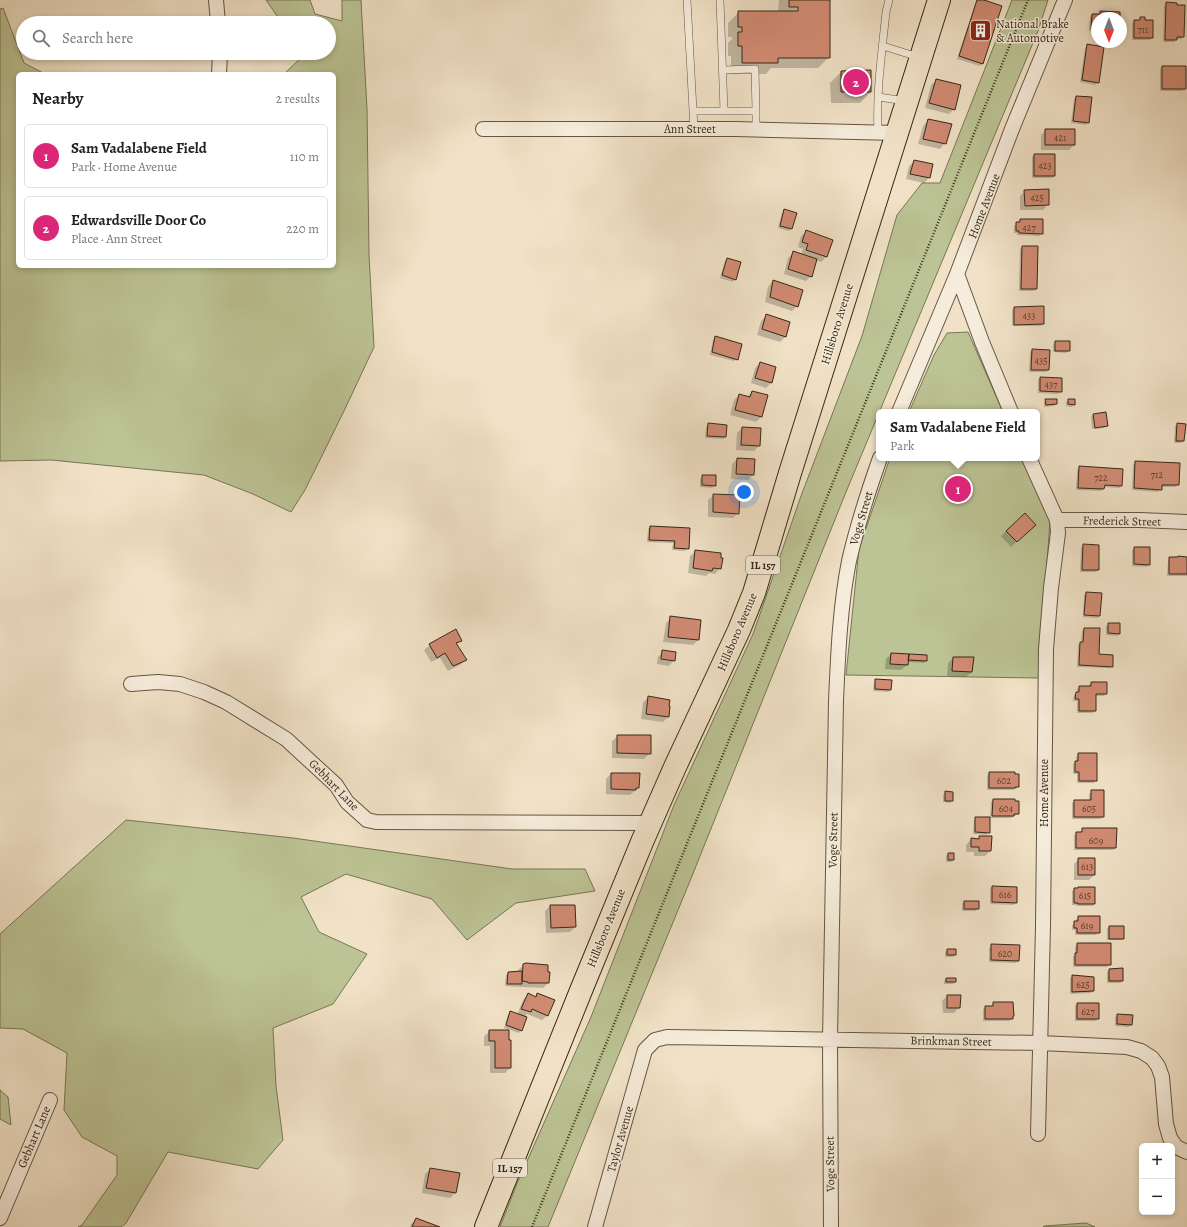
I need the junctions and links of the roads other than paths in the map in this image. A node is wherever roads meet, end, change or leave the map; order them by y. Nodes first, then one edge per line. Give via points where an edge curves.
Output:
1 (216, 0) edge
2 (687, 0) edge
3 (720, 0) edge
4 (889, 0) edge
5 (939, 0) edge
6 (1065, 0) edge
7 (217, 16) edge
8 (883, 46) junction
9 (921, 57) junction
10 (723, 70) junction
11 (879, 97) junction
12 (907, 101) junction
13 (693, 111) junction
14 (724, 111) junction
15 (756, 111) junction
16 (483, 129) dead end
17 (694, 129) junction
18 (756, 129) junction
19 (887, 133) junction
20 (957, 274) junction
21 (900, 409) edge
22 (1009, 409) edge
23 (879, 461) edge
24 (1030, 461) edge
25 (1057, 520) junction
26 (1187, 522) edge
27 (132, 684) dead end
28 (650, 823) junction
29 (830, 1039) junction
30 (1040, 1043) junction
31 (645, 1050) joint
32 (50, 1100) dead end
33 (1038, 1134) dead end
34 (1187, 1152) edge
35 (0, 1218) edge
36 (486, 1227) edge
37 (595, 1227) edge
38 (831, 1227) edge

1 - 7 street
2 - 13 lane
3 - 10 lane
4 - 8 lane
5 - 9 main road, Hillsboro Avenue / IL 157
6 - 20 street, Home Avenue via 1012,129
8 - 9 lane
8 - 11 lane
9 - 12 main road, Hillsboro Avenue / IL 157
10 - 14 lane
10 - 15 lane via 755,69
11 - 12 lane
11 - 19 lane via 877,114
12 - 19 main road, Hillsboro Avenue / IL 157
13 - 14 lane
13 - 17 lane
14 - 15 lane
15 - 18 lane
16 - 17 street, Ann Street
17 - 18 street, Ann Street
18 - 19 street, Ann Street
19 - 28 main road, Hillsboro Avenue / IL 157 via 754,593
20 - 21 street
20 - 22 street
23 - 29 street, Voge Street via 849,562 839,646
24 - 25 street, Home Avenue
25 - 26 street, Frederick Street
25 - 30 street, Home Avenue via 1058,533 1050,588 1046,649
27 - 28 street, Gebhart Lane via 180,684 226,702 286,739 336,785 347,802 367,820
28 - 36 main road, Hillsboro Avenue / IL 157
29 - 30 street, Brinkman Street
29 - 31 street, Brinkman Street via 667,1037 654,1040
29 - 38 street, Voge Street
30 - 33 street, Home Avenue
30 - 34 street, Brinkman Street via 1127,1047 1142,1051 1152,1058 1162,1077 1166,1124 1170,1138 1176,1147
31 - 37 street, Taylor Avenue
32 - 35 street, Gebhart Lane

